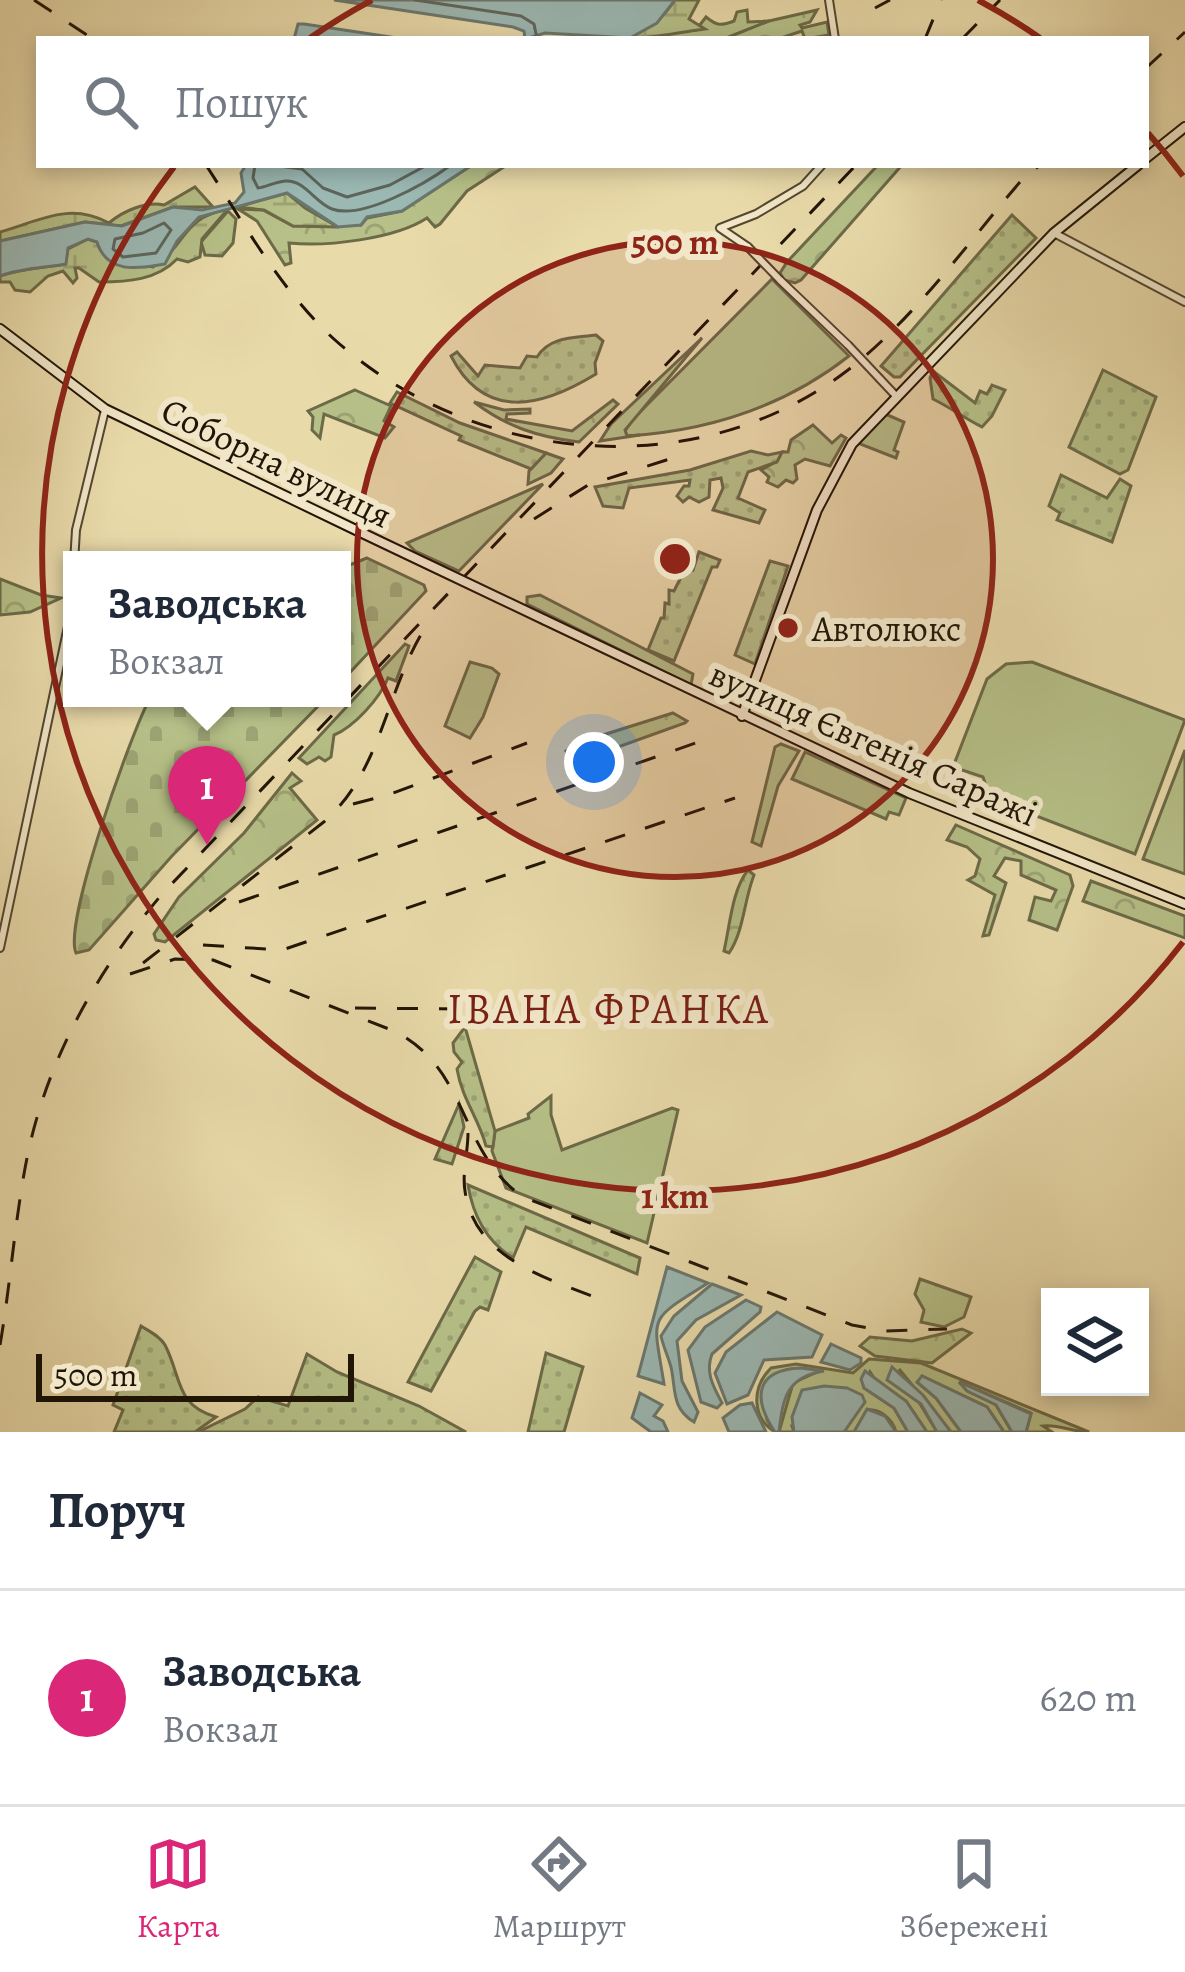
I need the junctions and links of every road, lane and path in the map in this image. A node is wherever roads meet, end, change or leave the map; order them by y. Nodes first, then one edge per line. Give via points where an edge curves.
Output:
1 (829, 0) edge
2 (835, 36) edge
3 (1185, 127) edge
4 (1149, 156) edge
5 (819, 168) edge
6 (1134, 168) edge
7 (1054, 232) junction
8 (1185, 302) edge
9 (0, 329) edge
10 (896, 396) junction
11 (105, 409) junction
12 (74, 551) edge
13 (545, 620) joint
14 (63, 646) edge
15 (742, 716) junction
16 (1185, 904) edge
17 (0, 948) edge

1 - 2 street
3 - 4 main road
5 - 10 street, bridge via 803,186 720,228
6 - 7 main road
7 - 8 street
7 - 10 main road
9 - 11 main road, Соборна вулиця
10 - 15 main road via 835,471
11 - 12 street
11 - 13 main road, Соборна вулиця, bridge
13 - 15 main road, вулиця Євгенія Саражі
14 - 17 street
15 - 16 main road, вулиця Євгенія Саражі via 909,794

